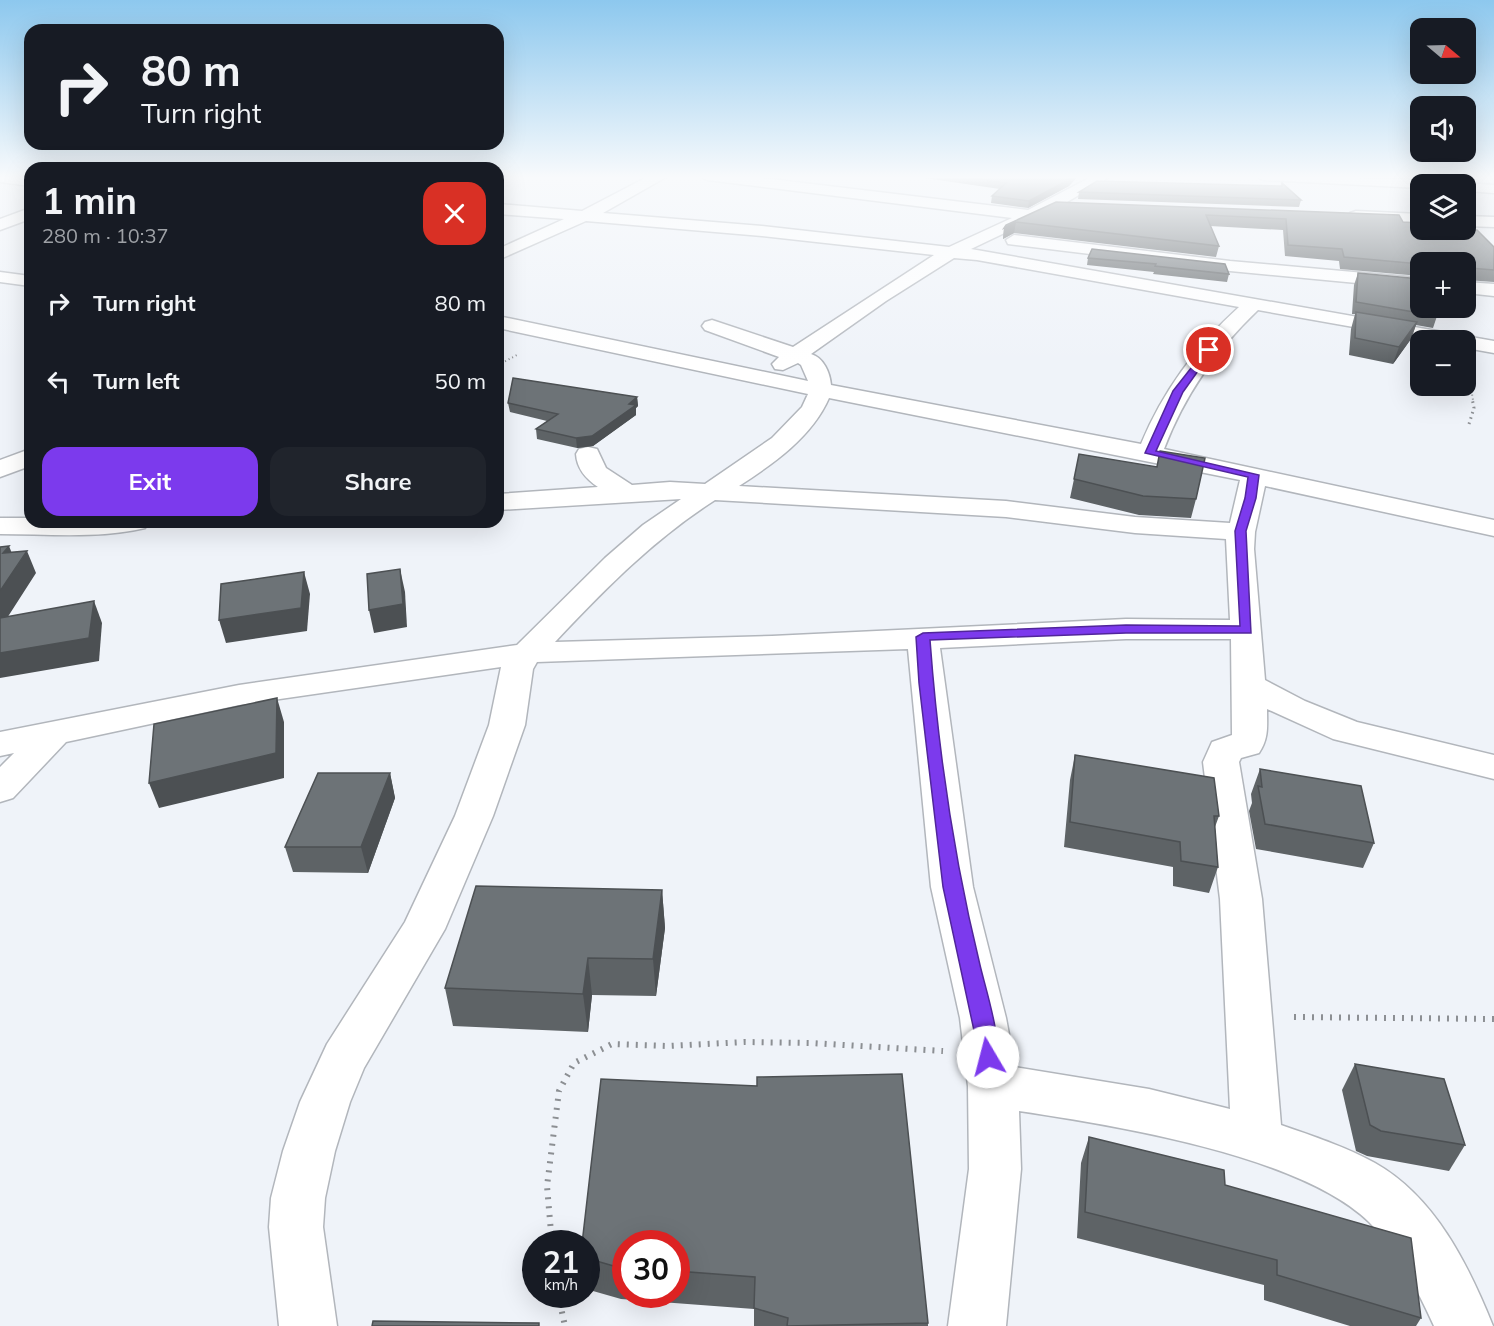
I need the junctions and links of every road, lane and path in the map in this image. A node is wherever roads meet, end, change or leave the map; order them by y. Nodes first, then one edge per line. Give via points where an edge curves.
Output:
1 (536, 238) edge
2 (812, 238) edge
3 (981, 238) joint
4 (504, 252) edge
5 (951, 252) junction
6 (0, 277) edge
7 (24, 280) edge
8 (1410, 283) edge
9 (1476, 289) edge
10 (1494, 290) edge
11 (1254, 304) junction
12 (504, 323) edge
13 (712, 326) dead end
14 (1410, 331) edge
15 (1476, 344) edge
16 (1494, 347) edge
17 (797, 355) junction
18 (765, 376) junction
19 (821, 390) junction
20 (1472, 396) edge
21 (1469, 424) dead end
22 (1150, 453) junction
23 (588, 454) dead end
24 (24, 459) edge
25 (0, 469) edge
26 (1253, 475) junction
27 (628, 493) junction
28 (708, 493) junction
29 (504, 502) edge
30 (0, 526) edge
31 (24, 526) edge
32 (1494, 528) edge
33 (1241, 531) junction
34 (1247, 630) junction
35 (923, 637) junction
36 (527, 653) junction
37 (1249, 685) junction
38 (56, 731) junction
39 (0, 744) edge
40 (1494, 767) edge
41 (0, 789) edge
42 (1250, 1019) junction
43 (1494, 1019) edge
44 (991, 1072) junction
45 (1257, 1139) junction
46 (551, 1230) edge
47 (561, 1308) edge
48 (308, 1326) edge
49 (565, 1326) edge
50 (977, 1326) edge
51 (1464, 1326) edge

1 - 4 street
2 - 5 street
3 - 5 street
3 - 8 street
5 - 11 street
5 - 17 street
6 - 7 street
9 - 10 street
11 - 14 street
11 - 22 street via 1190,374 1159,428
12 - 18 street
13 - 17 street
15 - 16 street
17 - 18 street
17 - 19 street via 815,366
18 - 19 street
19 - 22 street
19 - 28 street via 812,411 788,436
20 - 21 path via 1474,408
22 - 26 street
23 - 27 street via 589,465 601,477
24 - 25 street
26 - 32 street
26 - 33 street
27 - 28 street
27 - 29 street
28 - 33 street via 1005,509 1135,525
28 - 36 street via 629,551
30 - 31 street
33 - 34 street
34 - 35 street via 1126,629
34 - 37 street
35 - 36 street
35 - 44 street via 952,887 983,1018
36 - 38 street via 239,695
36 - 48 street via 516,669 507,725 474,816 423,929 344,1059 309,1151 296,1227
37 - 40 street via 1346,731
37 - 42 street via 1248,743 1225,750 1221,762 1240,890
38 - 39 street
38 - 41 street
42 - 43 path
42 - 45 street
44 - 45 street
44 - 46 path via 913,1047 745,1042 612,1044 574,1063 559,1091 547,1186
44 - 50 street via 994,1169
45 - 51 street via 1352,1176 1389,1205 1424,1247
47 - 49 path

